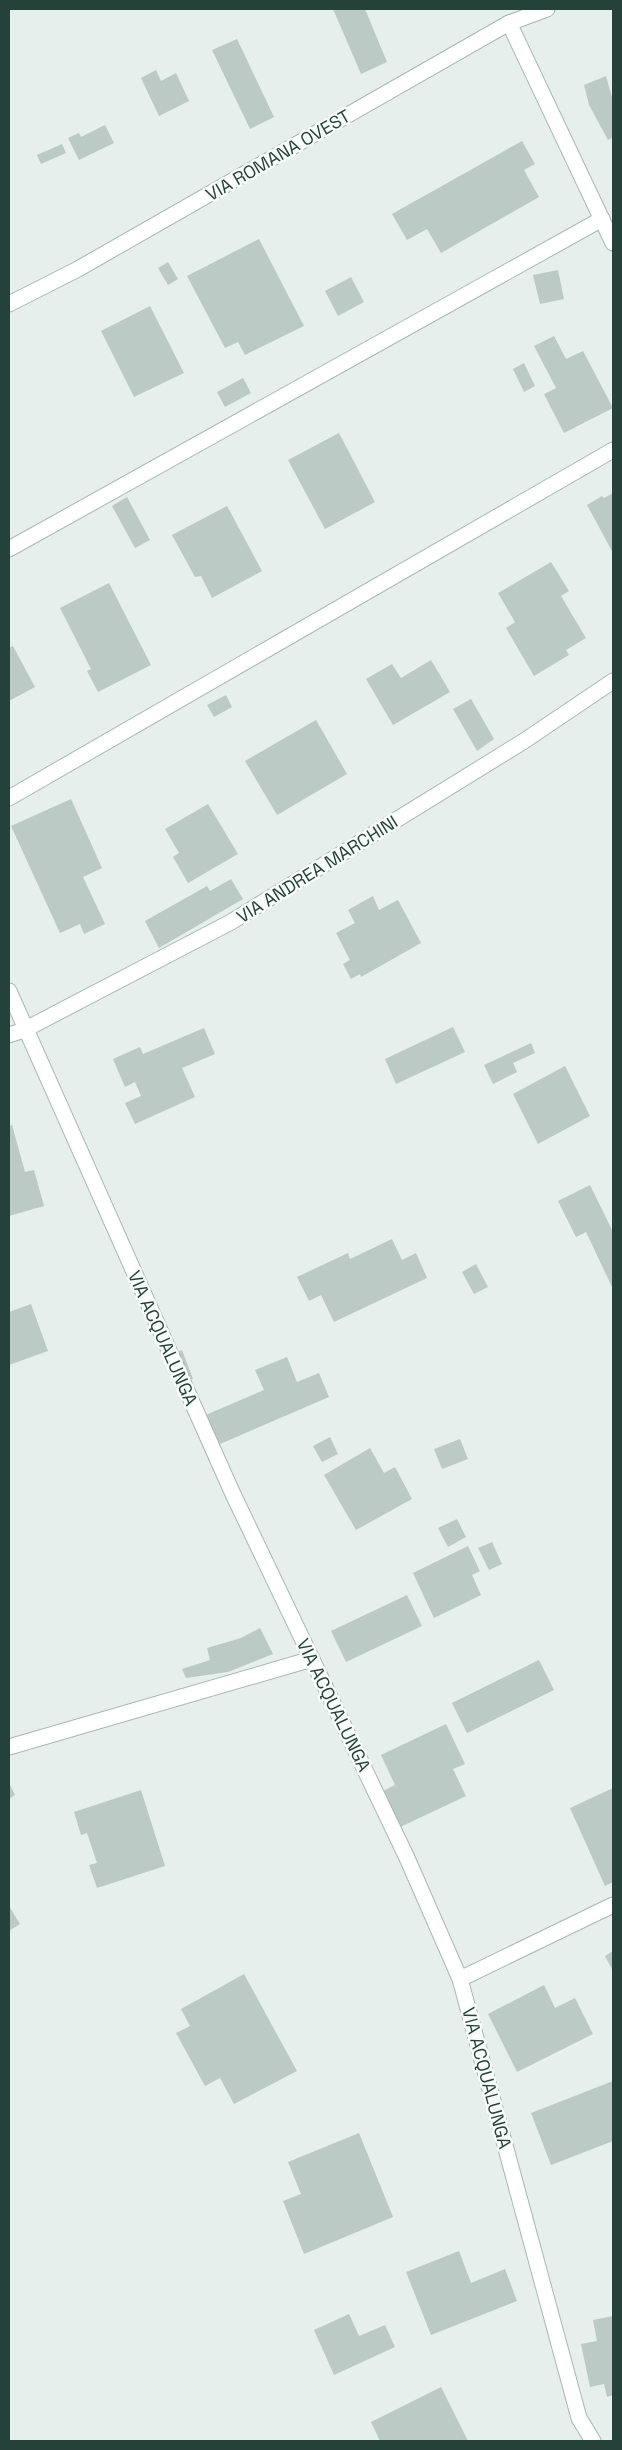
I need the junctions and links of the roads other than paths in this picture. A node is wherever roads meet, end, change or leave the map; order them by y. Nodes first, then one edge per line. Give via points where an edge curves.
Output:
1 (547, 9) edge
2 (509, 23) junction
3 (602, 219) junction
4 (613, 243) edge
5 (9, 304) edge
6 (613, 450) edge
7 (9, 548) edge
8 (613, 681) edge
9 (9, 798) edge
10 (9, 991) edge
11 (24, 1030) junction
12 (9, 1035) edge
13 (312, 1659) junction
14 (9, 1747) edge
15 (613, 1905) edge
16 (460, 1979) junction
17 (593, 2441) edge

1 - 2 street, VIA ROMANA OVEST
2 - 3 street
2 - 5 street, VIA ROMANA OVEST via 78,269
3 - 4 street
3 - 7 street
6 - 9 street
8 - 11 street, VIA ANDREA MARCHINI via 524,741 231,922
10 - 11 street, VIA ACQUALUNGA
11 - 12 street, VIA ANDREA MARCHINI
11 - 13 street, VIA ACQUALUNGA via 228,1483
13 - 14 street
13 - 16 street, VIA ACQUALUNGA via 407,1858
15 - 16 street
16 - 17 street, VIA ACQUALUNGA via 579,2418

